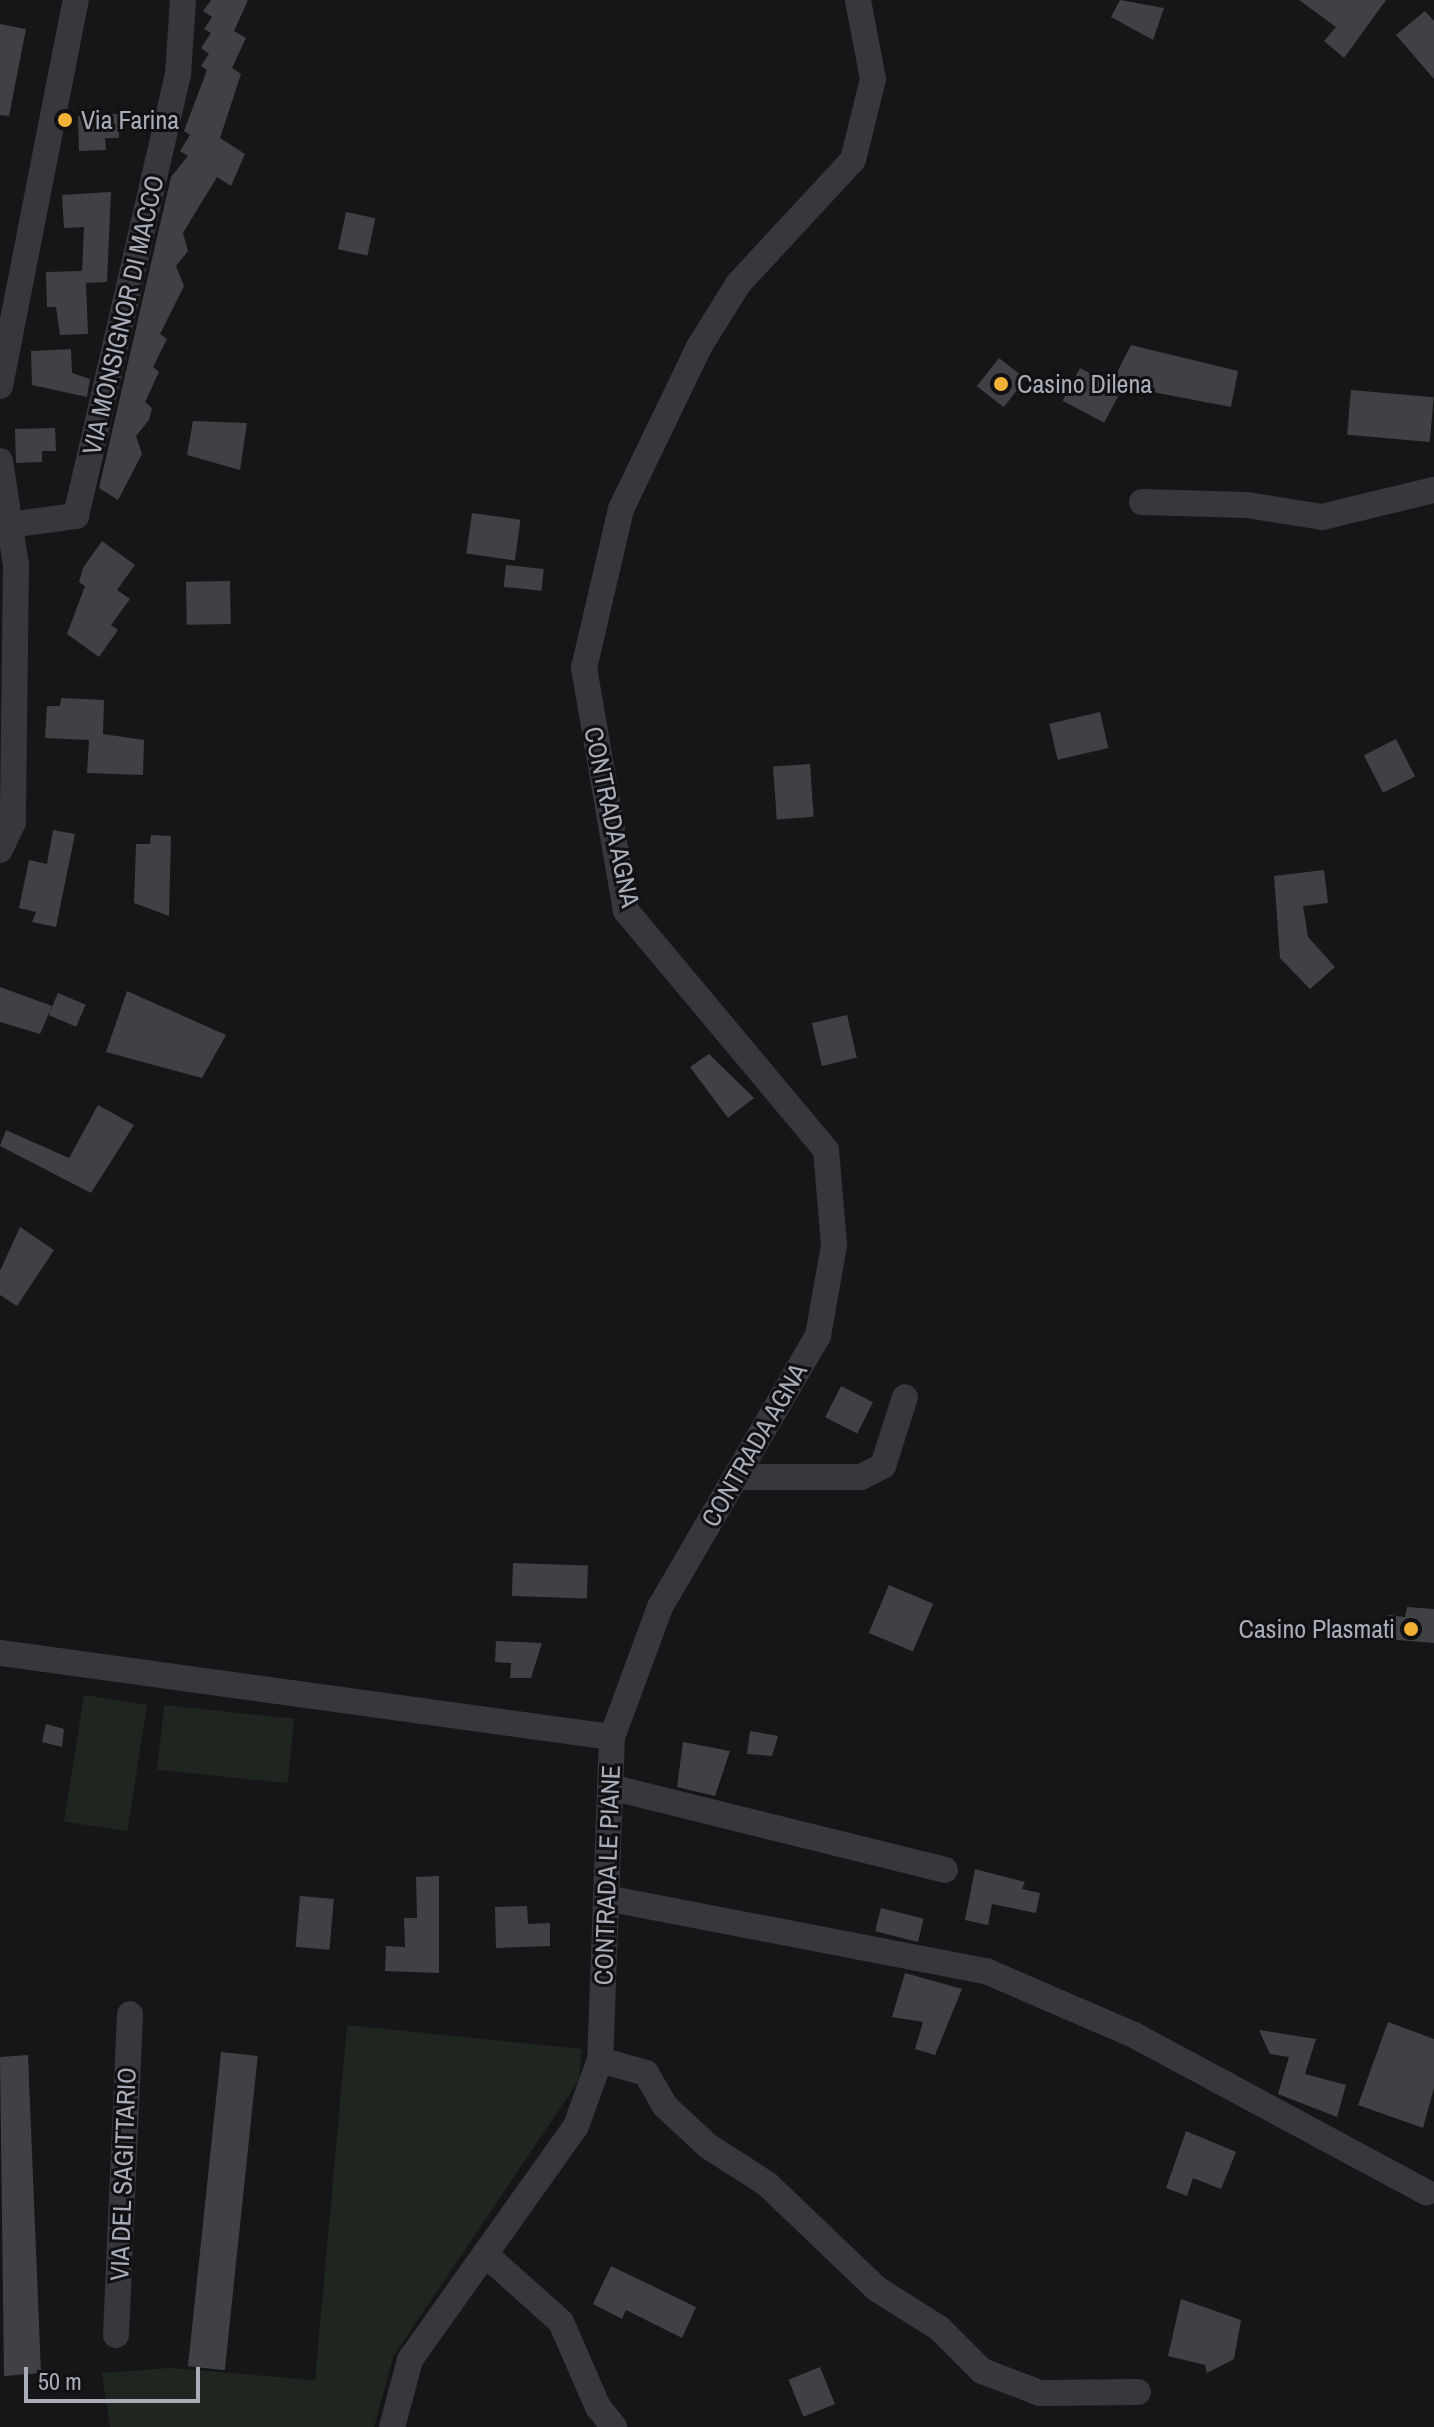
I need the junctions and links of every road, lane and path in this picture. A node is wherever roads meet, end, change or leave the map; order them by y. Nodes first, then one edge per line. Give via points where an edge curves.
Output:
1 (76, 0) edge
2 (183, 0) edge
3 (858, 0) edge
4 (0, 386) edge
5 (0, 461) edge
6 (1434, 490) edge
7 (1142, 502) dead end
8 (9, 525) junction
9 (0, 850) edge
10 (905, 1397) dead end
11 (736, 1477) junction
12 (0, 1653) edge
13 (612, 1737) junction
14 (610, 1787) junction
15 (945, 1870) dead end
16 (606, 1898) junction
17 (130, 2014) dead end
18 (600, 2060) junction
19 (1426, 2192) dead end
20 (485, 2254) junction
21 (116, 2335) dead end
22 (1138, 2392) dead end
23 (392, 2427) edge
24 (614, 2427) edge

1 - 4 street
2 - 8 street, VIA MONSIGNOR DI MACCO via 178,75 76,516
3 - 11 street, CONTRADA AGNA via 873,79 853,160 738,284 699,347 621,509 584,668 626,911 826,1150 834,1245 818,1336
5 - 8 street
6 - 7 street via 1322,517 1247,505
8 - 9 street via 16,565 13,822
10 - 11 street via 883,1466 861,1477
11 - 13 street, CONTRADA AGNA via 660,1607
12 - 13 street, CONTRADA LE PIANE
13 - 14 street, CONTRADA LE PIANE
14 - 15 street
14 - 16 street, CONTRADA LE PIANE
16 - 18 street, CONTRADA LE PIANE
16 - 19 street via 986,1971 1134,2035
17 - 21 street, VIA DEL SAGITTARIO
18 - 20 street, CONTRADA LE PIANE via 576,2126
18 - 22 street via 646,2073 665,2106 708,2146 767,2184 877,2289 939,2328 982,2371 1040,2393
20 - 23 street, CONTRADA LE PIANE via 410,2360
20 - 24 street via 561,2322 598,2407

